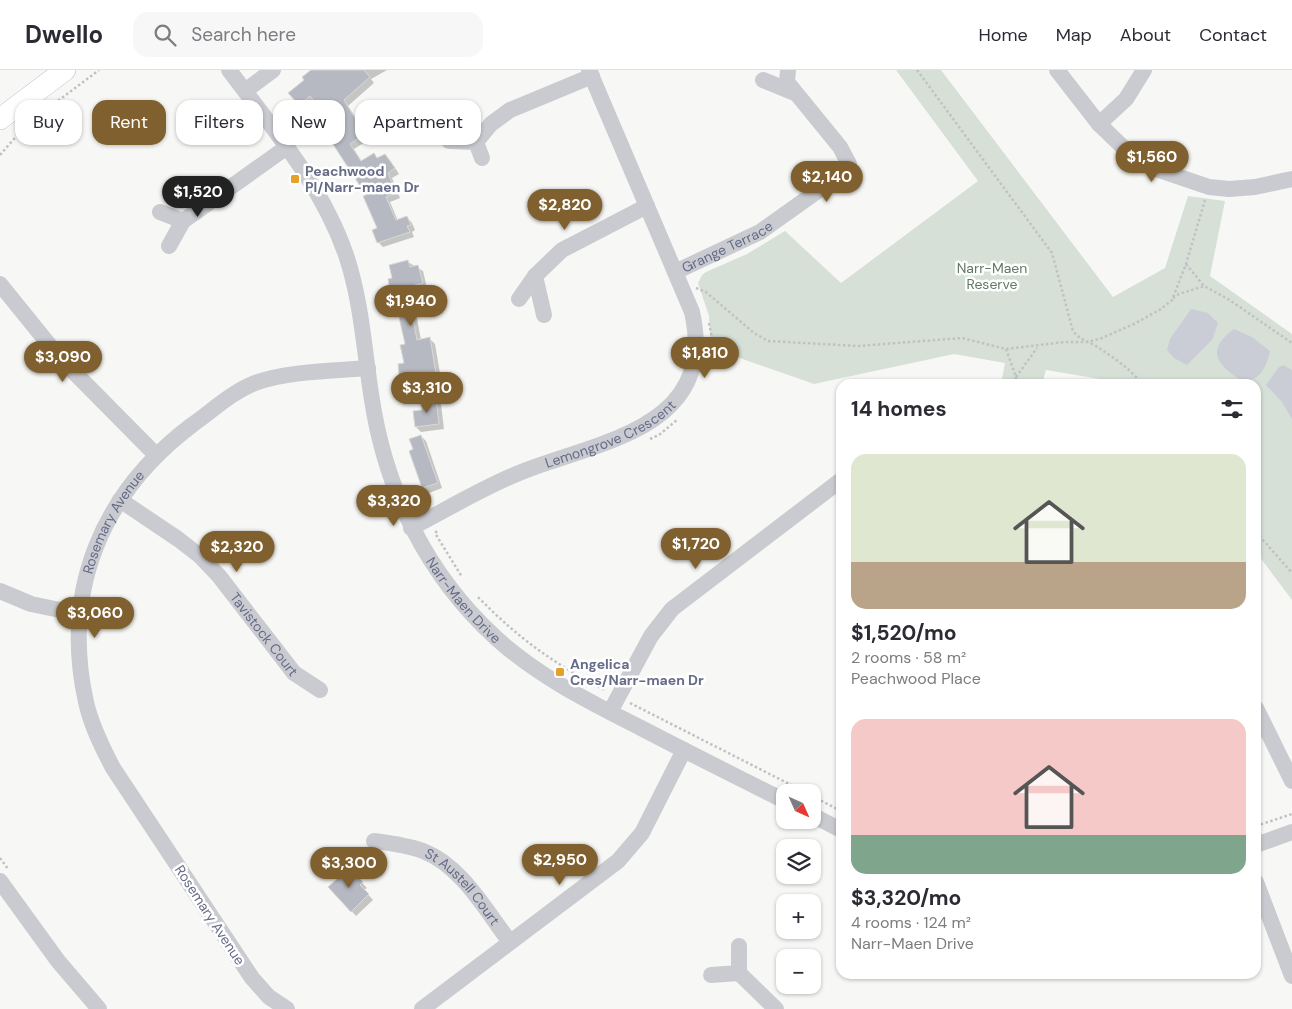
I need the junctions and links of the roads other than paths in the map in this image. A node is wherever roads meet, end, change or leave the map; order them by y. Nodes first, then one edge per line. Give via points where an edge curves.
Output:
1 (66, 70) edge
2 (229, 70) edge
3 (273, 70) edge
4 (788, 70) edge
5 (1057, 70) edge
6 (1144, 70) edge
7 (591, 73) edge
8 (763, 80) dead end
9 (245, 91) junction
10 (795, 93) junction
11 (0, 119) edge
12 (1099, 124) junction
13 (481, 136) edge
14 (477, 145) edge
15 (287, 147) junction
16 (482, 158) dead end
17 (1291, 181) edge
18 (647, 206) junction
19 (160, 212) dead end
20 (183, 221) junction
21 (169, 246) dead end
22 (682, 269) junction
23 (535, 276) junction
24 (0, 284) edge
25 (519, 299) dead end
26 (544, 315) dead end
27 (368, 368) junction
28 (156, 455) junction
29 (836, 484) edge
30 (120, 500) junction
31 (411, 528) junction
32 (0, 591) edge
33 (79, 614) junction
34 (320, 690) dead end
35 (610, 712) junction
36 (1261, 718) edge
37 (684, 750) junction
38 (1292, 781) edge
39 (776, 797) edge
40 (821, 820) edge
41 (836, 827) edge
42 (1292, 832) edge
43 (374, 841) dead end
44 (1261, 843) edge
45 (0, 881) edge
46 (1261, 895) edge
47 (510, 942) junction
48 (739, 946) dead end
49 (739, 973) junction
50 (711, 975) dead end
51 (1292, 976) edge
52 (99, 1009) edge
53 (287, 1009) edge
54 (422, 1009) edge
55 (776, 1009) edge

1 - 11 main road
2 - 9 street, Narr-Maen Drive
3 - 9 street
4 - 10 street, Grange Terrace via 787,82
5 - 12 street
6 - 12 street via 1126,99
7 - 13 street via 510,110
7 - 18 street, Lemongrove Crescent
8 - 10 street, Grange Terrace
9 - 15 street, Narr-Maen Drive
10 - 22 street, Grange Terrace via 840,147 849,164 840,175 760,232
12 - 17 street via 1137,158 1209,186 1229,189
14 - 16 street
15 - 20 street
15 - 27 street, Narr-Maen Drive via 326,207 346,256 361,311
18 - 22 street, Lemongrove Crescent
18 - 23 street via 562,250
19 - 20 street
20 - 21 street
22 - 31 street, Lemongrove Crescent via 696,339 689,378 669,408 652,422 619,438 523,471
23 - 25 street
23 - 26 street
24 - 28 street via 60,357
27 - 28 street, Rosemary Avenue via 273,378 254,384 222,403
27 - 31 street, Narr-Maen Drive via 383,455
28 - 30 street, Rosemary Avenue
29 - 35 street via 672,610 650,636
30 - 33 street, Rosemary Avenue via 101,534 85,577
30 - 34 street, Tavistock Court via 200,556 294,673
31 - 35 street, Narr-Maen Drive via 446,582 495,637 552,681
32 - 33 street via 31,604
33 - 53 street, Rosemary Avenue via 80,668 86,703 97,737 113,768 252,978
35 - 37 street, Narr-Maen Drive
36 - 38 street
37 - 39 street, Narr-Maen Drive
37 - 47 street via 642,833 627,852 608,870
40 - 41 street
42 - 44 street
43 - 47 street, St Austell Court via 416,848 440,860 460,877
45 - 52 street via 58,961
46 - 51 street
47 - 54 street
48 - 49 street
49 - 50 street
49 - 55 street

